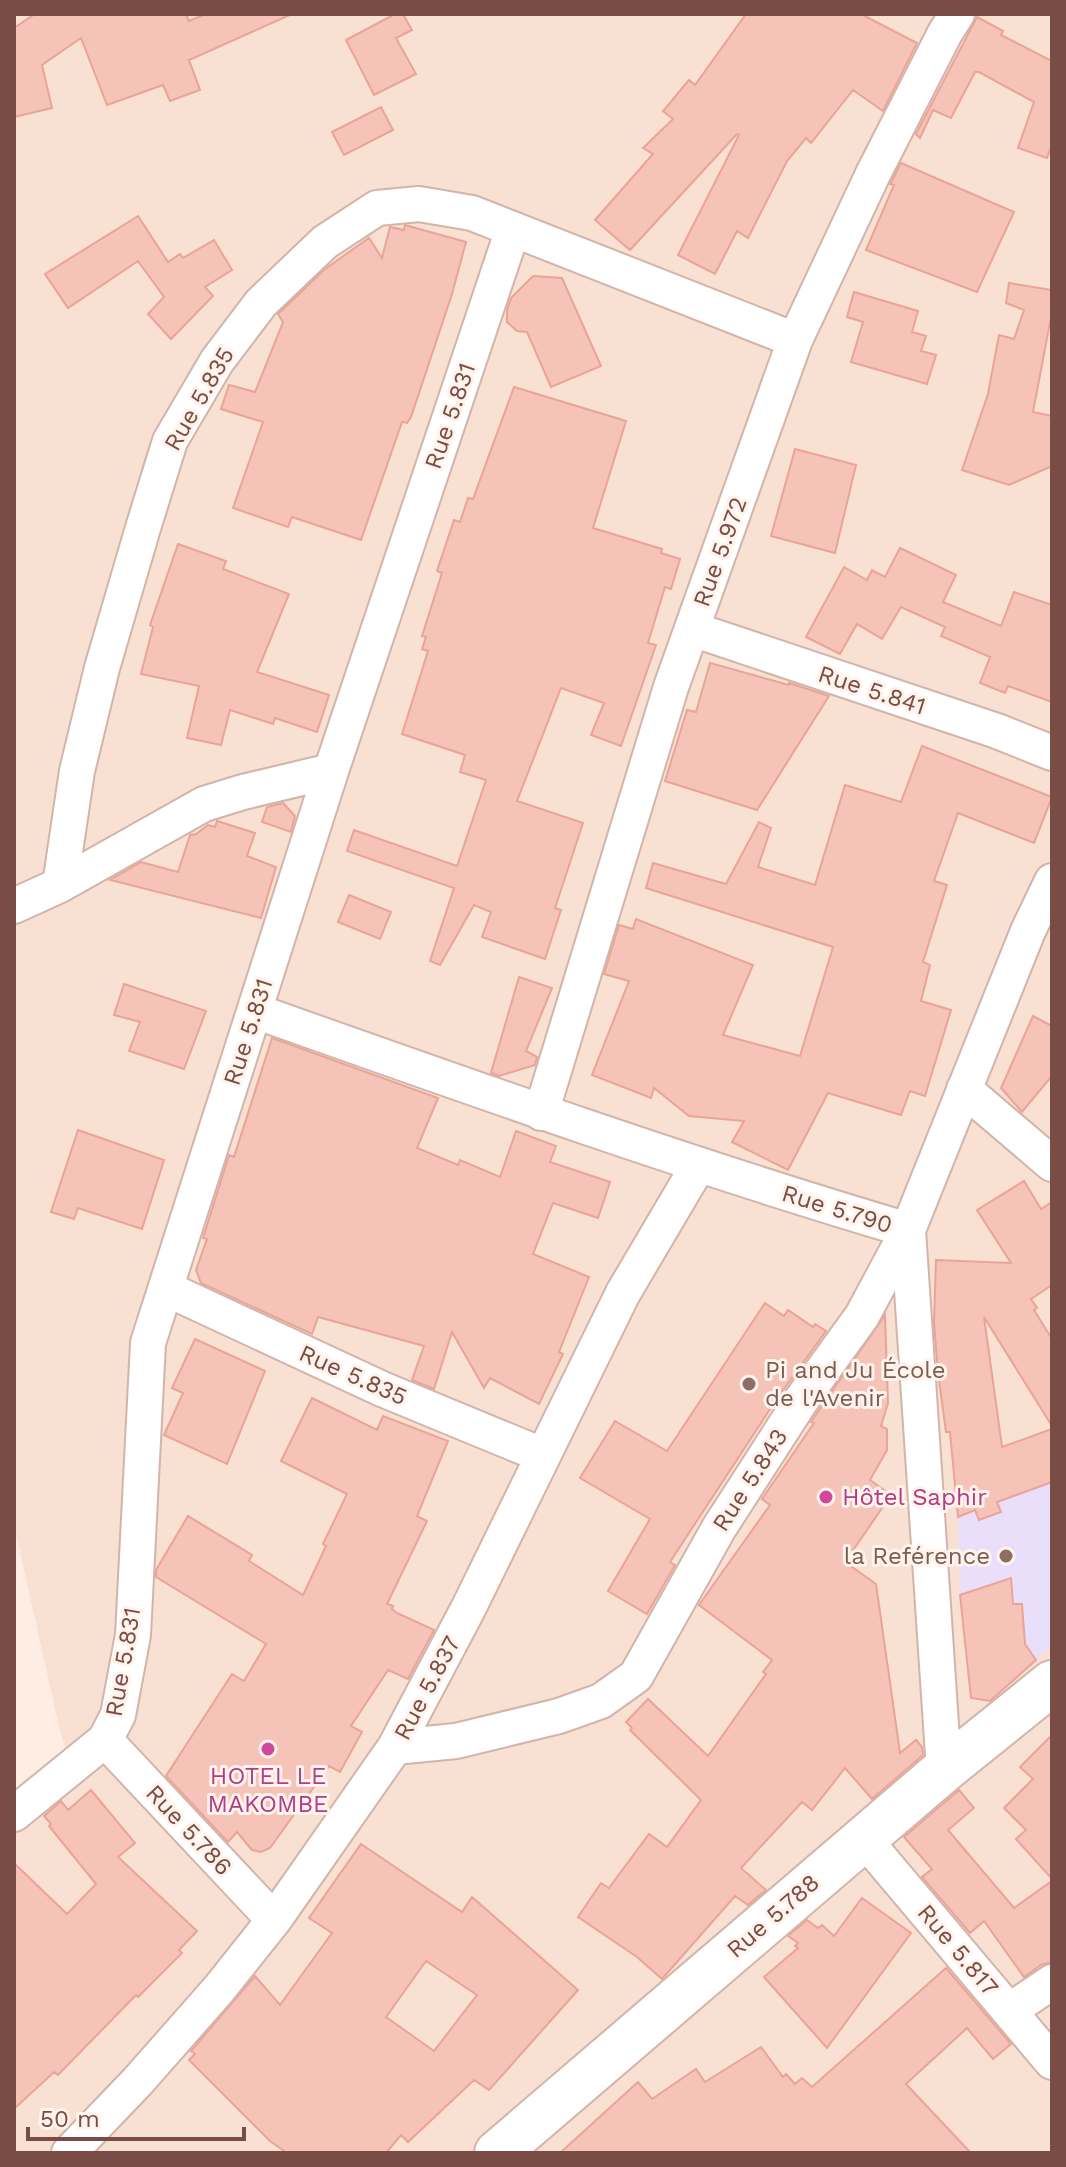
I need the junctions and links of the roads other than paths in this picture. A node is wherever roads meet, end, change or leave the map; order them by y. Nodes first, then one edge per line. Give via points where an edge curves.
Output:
1 (957, 14) edge
2 (513, 229) junction
3 (795, 340) junction
4 (692, 629) junction
5 (1052, 753) edge
6 (331, 771) junction
7 (1052, 881) edge
8 (60, 885) junction
9 (14, 906) edge
10 (255, 1011) junction
11 (964, 1089) junction
12 (541, 1113) junction
13 (1052, 1164) edge
14 (698, 1166) junction
15 (908, 1230) junction
16 (167, 1289) junction
17 (542, 1455) junction
18 (1052, 1683) edge
19 (105, 1740) junction
20 (395, 1747) junction
21 (944, 1770) junction
22 (14, 1814) edge
23 (864, 1839) junction
24 (274, 1920) junction
25 (1052, 1982) edge
26 (1009, 2011) junction
27 (1052, 2062) edge
28 (69, 2153) edge
29 (497, 2153) edge

1 - 3 street, Rue 5.972
2 - 3 street, Rue 5.835
2 - 6 street, Rue 5.831
2 - 8 street, Rue 5.835 via 472,213 419,204 377,208 325,242 271,293 217,361 170,441 143,528 77,771
3 - 4 street, Rue 5.972
4 - 5 street, Rue 5.841
4 - 12 street, Rue 5.972
6 - 8 street via 204,804
6 - 10 street, Rue 5.831
7 - 11 street, Rue 5.843
8 - 9 street
10 - 12 street, Rue 5.790
10 - 16 street, Rue 5.831
11 - 13 street
11 - 15 street, Rue 5.843
12 - 14 street, Rue 5.790
14 - 15 street, Rue 5.790
14 - 17 street, Rue 5.837 via 623,1293
15 - 20 street, Rue 5.843 via 862,1316 719,1528 636,1676 601,1701 559,1716 456,1741
15 - 21 street, Rue 5.790
16 - 17 street, Rue 5.835 via 382,1389
16 - 19 street, Rue 5.831 via 148,1343 133,1635 118,1715
17 - 20 street, Rue 5.837
18 - 21 street, Rue 5.788
19 - 22 street, Rue 5.831
19 - 24 street, Rue 5.786
20 - 24 street, Rue 5.837
21 - 23 street, Rue 5.788
23 - 26 street, Rue 5.817
23 - 29 street, Rue 5.788
24 - 28 street, Rue 5.837 via 158,2058
25 - 26 street
26 - 27 street, Rue 5.817

